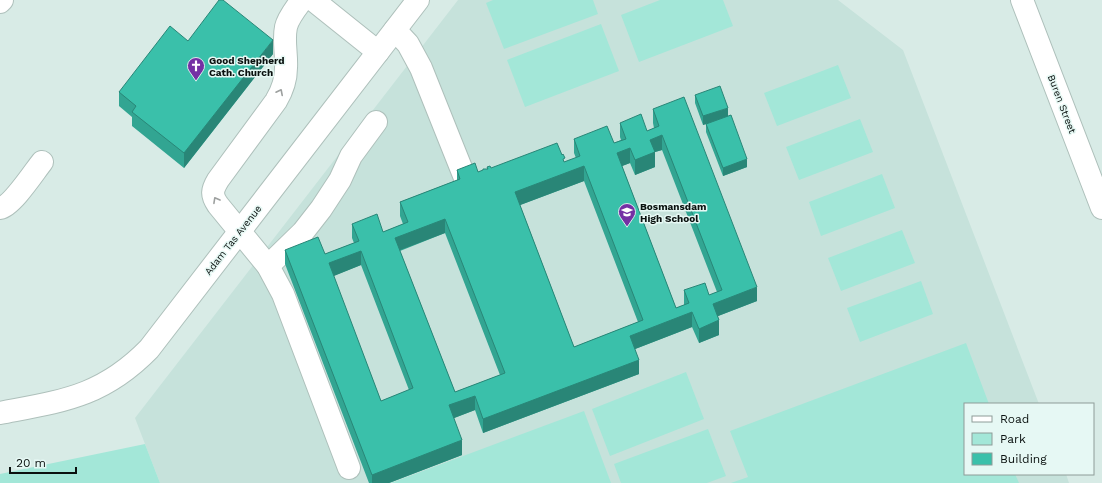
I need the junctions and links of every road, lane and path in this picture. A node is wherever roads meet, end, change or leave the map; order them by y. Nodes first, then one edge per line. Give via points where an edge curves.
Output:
1 (302, 0) edge
2 (313, 0) edge
3 (418, 0) edge
4 (1022, 0) edge
5 (395, 30) junction
6 (378, 52) junction
7 (376, 122) dead end
8 (42, 162) dead end
9 (465, 178) edge
10 (0, 208) edge
11 (1102, 208) edge
12 (240, 231) junction
13 (268, 266) junction
14 (0, 413) edge
15 (349, 468) dead end

12 -> 1 street via 218,205 213,191 218,180 283,89 286,27
2 - 6 street
3 - 5 street, Adam Tas Avenue
4 - 11 street, Buren Street
5 - 6 street, Adam Tas Avenue
5 - 9 street via 408,44 421,68
6 - 12 street, Adam Tas Avenue
7 - 13 street via 351,156 340,180 321,209 303,232
8 - 10 street via 12,201
12 - 13 street
12 - 14 street, Adam Tas Avenue via 149,349 124,372 110,382 71,398
13 - 15 street via 283,294

